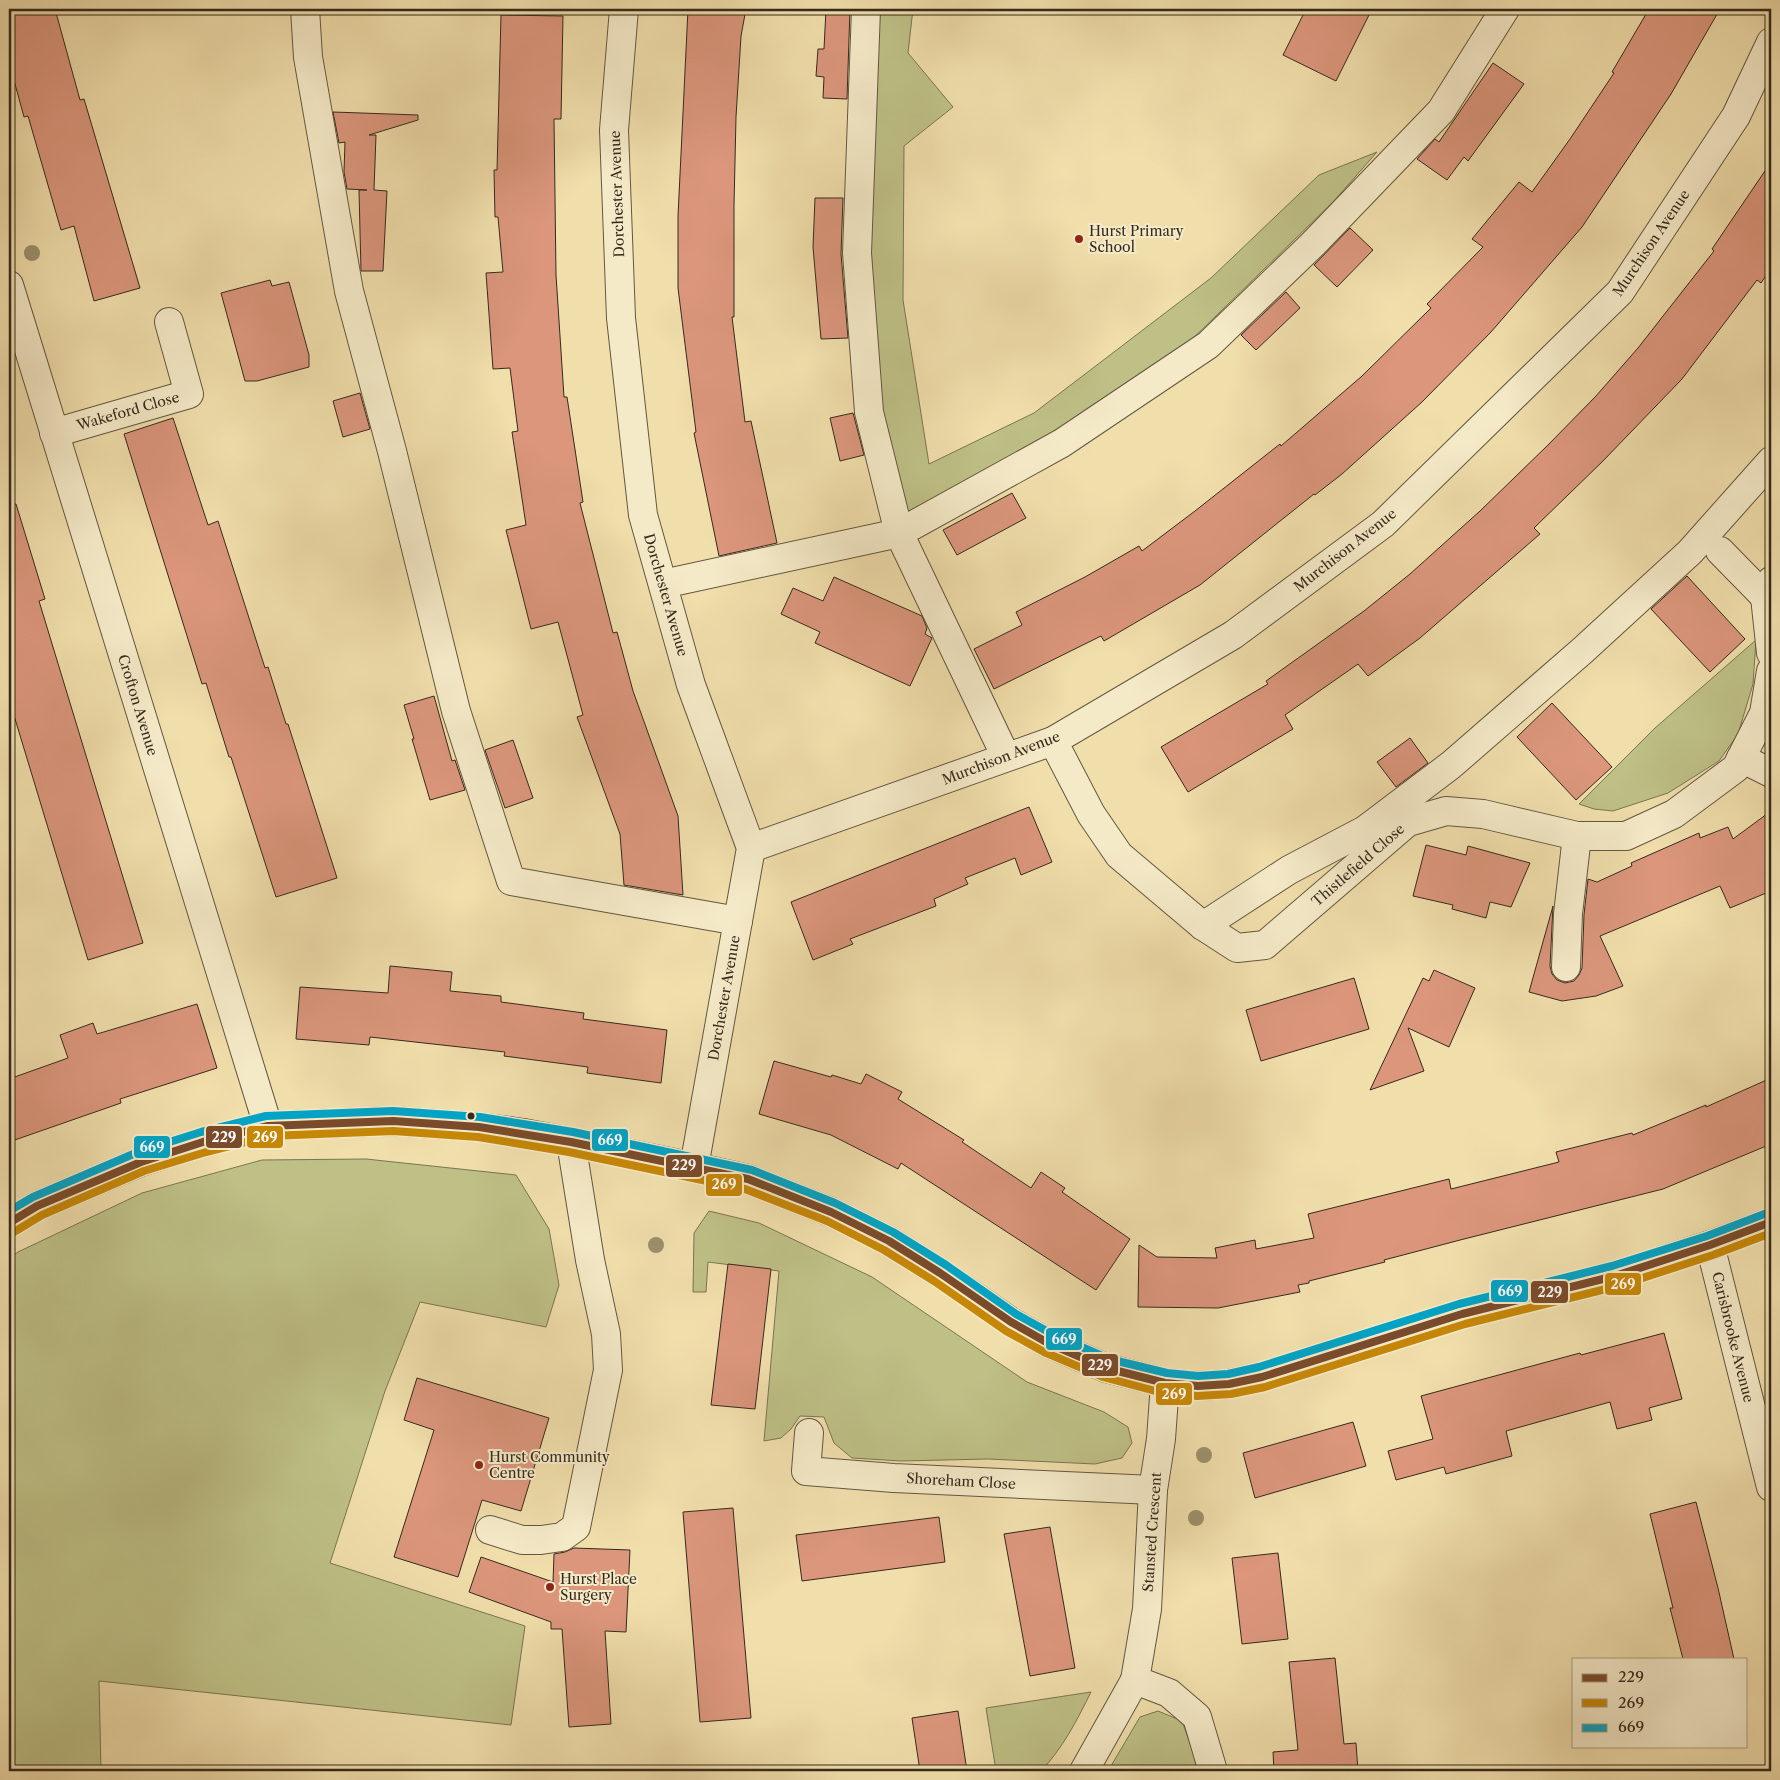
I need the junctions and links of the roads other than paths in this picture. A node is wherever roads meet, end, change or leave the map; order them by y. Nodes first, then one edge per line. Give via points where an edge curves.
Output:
1 (305, 9) edge
2 (624, 9) edge
3 (866, 9) edge
4 (1505, 9) edge
5 (1771, 42) edge
6 (9, 285) edge
7 (169, 322) dead end
8 (54, 432) junction
9 (1771, 461) edge
10 (899, 533) junction
11 (1720, 551) dead end
12 (662, 584) junction
13 (1768, 589) edge
14 (1771, 653) edge
15 (1771, 671) edge
16 (1052, 741) junction
17 (1006, 757) junction
18 (1741, 758) junction
19 (1771, 773) edge
20 (1577, 836) junction
21 (751, 848) junction
22 (738, 921) junction
23 (1203, 926) junction
24 (1566, 967) dead end
25 (268, 1126) junction
26 (570, 1142) junction
27 (694, 1167) junction
28 (1771, 1222) edge
29 (9, 1223) edge
30 (1710, 1245) junction
31 (1165, 1383) junction
32 (809, 1433) dead end
33 (1771, 1487) edge
34 (1153, 1490) junction
35 (490, 1530) dead end
36 (1135, 1680) junction
37 (1084, 1771) edge
38 (1213, 1771) edge

1 - 22 street via 308,57 349,291 456,710 511,881
2 - 12 street, Dorchester Avenue via 614,130 621,318 644,515
3 - 10 street via 857,253 869,412
4 - 10 street via 1441,111 1313,244 1208,345 1062,443
5 - 16 street, Murchison Avenue via 1736,116 1620,292 1383,524 1233,635
6 - 8 street, Crofton Avenue
7 - 8 street, Wakeford Close via 189,394
8 - 25 street, Crofton Avenue
9 - 23 street via 1690,552 1452,764 1365,830 1289,870
10 - 12 street
10 - 17 street
11 - 13 street
12 - 21 street, Dorchester Avenue via 691,685
13 - 14 street
15 - 18 street, Thistlefield Close via 1764,712
16 - 17 street, Murchison Avenue
16 - 23 street, Thistlefield Close via 1091,814 1119,855
17 - 21 street, Murchison Avenue
18 - 19 street
18 - 20 street, Thistlefield Close via 1736,768 1674,814 1626,836
20 - 23 street, Thistlefield Close via 1483,814 1446,811 1408,822 1265,945 1237,948
20 - 24 street
21 - 22 street, Dorchester Avenue
22 - 27 street, Dorchester Avenue
25 - 26 main road via 393,1121 479,1127
25 - 29 main road via 141,1162 45,1203
26 - 27 main road
26 - 35 street via 606,1334 608,1370 590,1463 576,1527 562,1537 522,1540
27 - 31 main road via 748,1179 831,1212 889,1241 1048,1343 1106,1368
28 - 30 main road
30 - 31 main road via 1615,1276 1462,1314 1262,1377 1198,1386
30 - 33 street, Carisbrooke Avenue
31 - 34 street, Stansted Crescent
32 - 34 street, Shoreham Close via 806,1471
34 - 36 street, Stansted Crescent via 1147,1609
36 - 37 street, Stansted Crescent
36 - 38 street via 1169,1693 1197,1718

